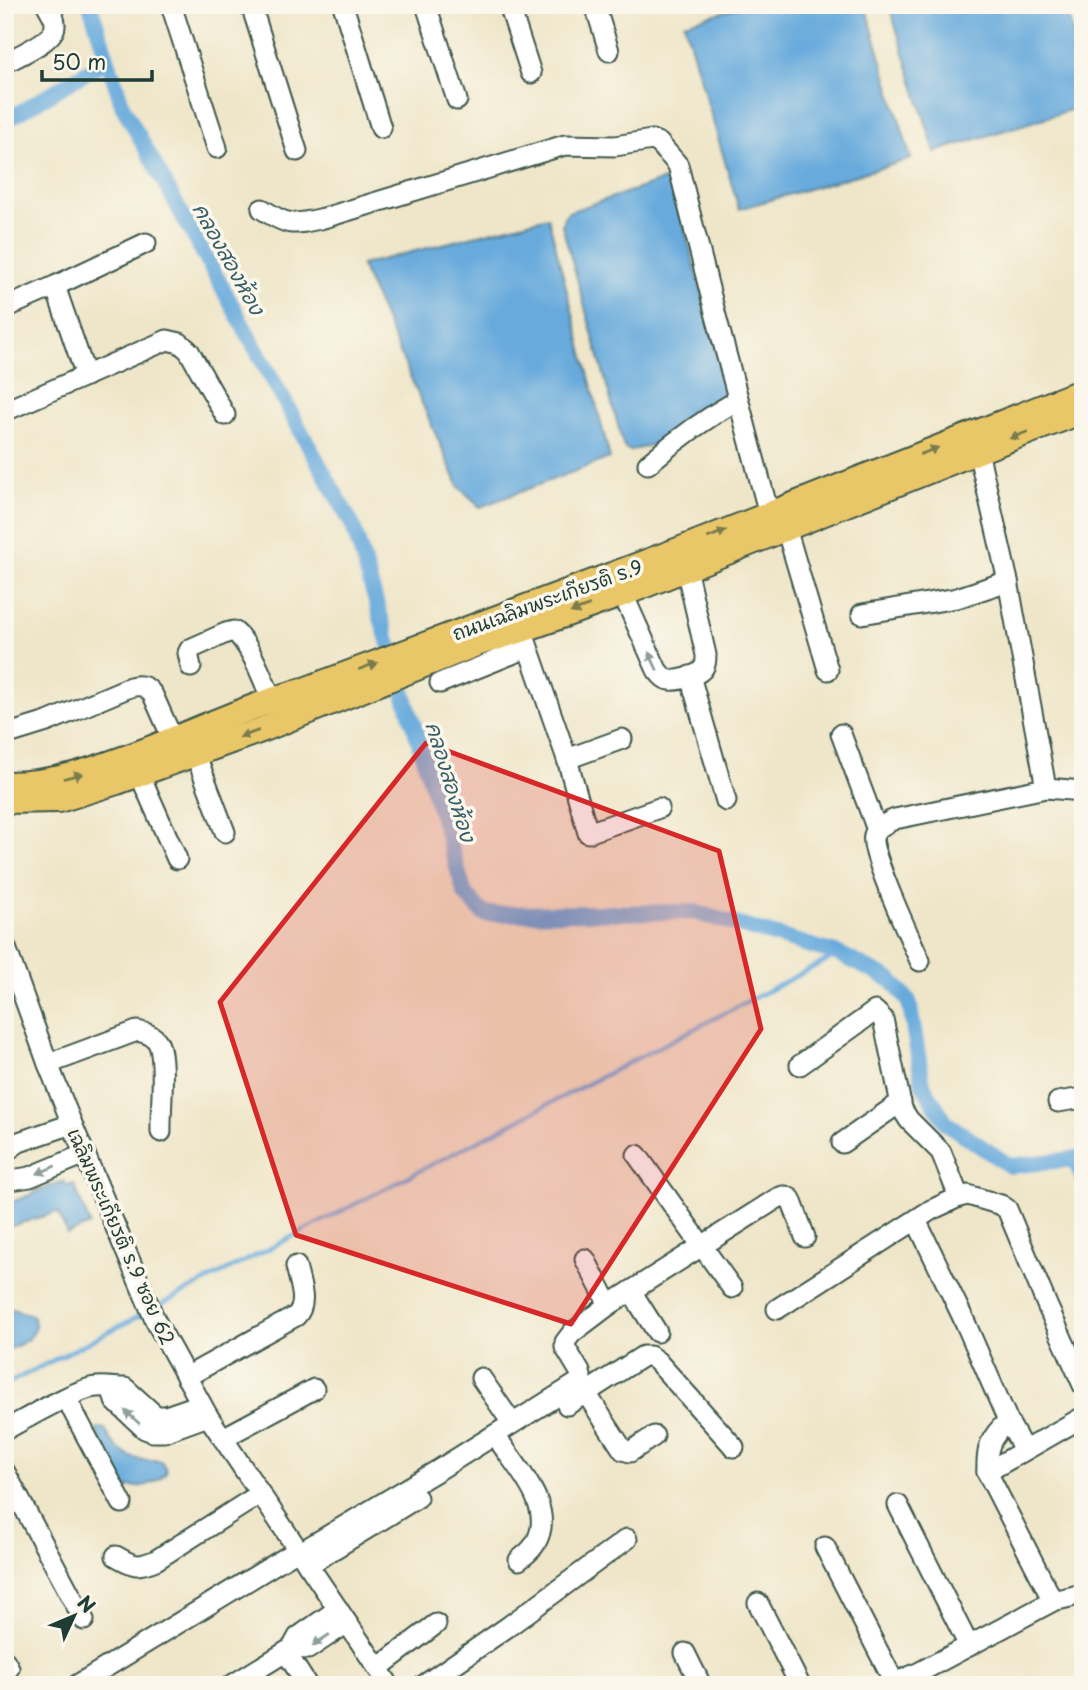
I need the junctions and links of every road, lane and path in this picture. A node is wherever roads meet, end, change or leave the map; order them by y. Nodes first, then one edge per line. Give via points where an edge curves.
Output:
1 (47, 5) edge
2 (171, 5) edge
3 (251, 5) edge
4 (343, 5) edge
5 (426, 5) edge
6 (509, 5) edge
7 (595, 5) edge
8 (609, 51) dead end
9 (5, 62) edge
10 (531, 73) dead end
11 (457, 100) dead end
12 (381, 128) dead end
13 (217, 148) dead end
14 (297, 150) dead end
15 (262, 209) dead end
16 (146, 243) dead end
17 (55, 286) junction
18 (5, 308) edge
19 (86, 376) junction
20 (1083, 391) edge
21 (738, 400) junction
22 (5, 411) edge
23 (1083, 411) edge
24 (225, 415) dead end
25 (978, 451) junction
26 (648, 464) dead end
27 (777, 521) junction
28 (684, 558) junction
29 (1008, 582) junction
30 (618, 584) junction
31 (862, 614) dead end
32 (473, 636) junction
33 (525, 639) junction
34 (191, 667) dead end
35 (828, 670) dead end
36 (690, 676) junction
37 (440, 682) dead end
38 (308, 699) junction
39 (272, 700) junction
40 (841, 733) dead end
41 (5, 735) edge
42 (622, 739) dead end
43 (173, 740) junction
44 (195, 753) junction
45 (566, 759) junction
46 (139, 773) junction
47 (5, 784) edge
48 (1046, 788) junction
49 (1083, 791) edge
50 (5, 801) edge
51 (726, 801) dead end
52 (659, 808) dead end
53 (225, 832) dead end
54 (874, 836) junction
55 (177, 859) dead end
56 (5, 945) edge
57 (920, 961) dead end
58 (48, 1064) junction
59 (800, 1065) dead end
60 (1083, 1098) edge
61 (901, 1102) junction
62 (1058, 1102) dead end
63 (72, 1124) junction
64 (160, 1132) dead end
65 (842, 1143) dead end
66 (5, 1152) edge
67 (85, 1154) junction
68 (637, 1155) dead end
69 (5, 1181) edge
70 (959, 1197) junction
71 (916, 1220) junction
72 (804, 1237) dead end
73 (703, 1246) junction
74 (585, 1259) dead end
75 (296, 1266) dead end
76 (732, 1288) dead end
77 (631, 1291) junction
78 (609, 1305) junction
79 (777, 1309) dead end
80 (657, 1332) dead end
81 (186, 1377) junction
82 (481, 1378) dead end
83 (1083, 1385) edge
84 (314, 1389) dead end
85 (586, 1393) junction
86 (66, 1398) junction
87 (205, 1410) junction
88 (1083, 1417) edge
89 (1008, 1421) junction
90 (512, 1423) junction
91 (5, 1430) edge
92 (654, 1436) dead end
93 (223, 1438) junction
94 (502, 1445) junction
95 (734, 1447) dead end
96 (1024, 1450) junction
97 (5, 1472) edge
98 (987, 1472) junction
99 (260, 1494) junction
100 (122, 1503) dead end
101 (898, 1505) dead end
102 (627, 1539) dead end
103 (825, 1547) dead end
104 (116, 1556) dead end
105 (302, 1556) junction
106 (519, 1560) dead end
107 (1083, 1594) edge
108 (1053, 1601) junction
109 (758, 1603) dead end
110 (343, 1616) junction
111 (84, 1620) dead end
112 (436, 1624) dead end
113 (970, 1646) junction
114 (289, 1650) junction
115 (685, 1653) dead end
116 (378, 1668) junction
117 (923, 1679) edge
118 (892, 1684) edge
119 (77, 1685) edge
120 (232, 1685) edge
121 (307, 1685) edge
122 (389, 1685) edge
123 (424, 1685) edge
124 (701, 1685) edge
125 (800, 1685) edge

1 - 9 street via 55,30 40,44
2 - 13 street
3 - 14 street
4 - 12 street
5 - 11 street
6 - 10 street
7 - 8 street
15 - 21 street via 295,224 565,145 615,146 652,140 678,165
16 - 17 street
17 - 18 street
17 - 19 street
19 - 22 street
19 - 24 street via 167,340 180,343
27 -> 20 main road, ถนนเฉลิมพระเกียรติ ร.9
21 - 26 street via 710,415
21 - 27 street
23 -> 25 main road, ถนนเฉลิมพระเกียรติ ร.9
25 - 27 main road, ถนนเฉลิมพระเกียรติ ร.9
25 - 29 street
27 - 28 main road, ถนนเฉลิมพระเกียรติ ร.9
27 - 35 street
28 - 30 main road, ถนนเฉลิมพระเกียรติ ร.9
28 - 36 street via 706,655 703,670
29 - 31 street via 957,598
29 - 48 street
30 - 32 main road, ถนนเฉลิมพระเกียรติ ร.9
30 -> 33 main road, ถนนเฉลิมพระเกียรติ ร.9
36 -> 30 street via 663,678
32 - 33 main road, ถนนเฉลิมพระเกียรติ ร.9
32 - 38 main road, ถนนเฉลิมพระเกียรติ ร.9
33 - 37 street
33 - 45 street
34 - 39 street via 190,649 234,631 248,649
36 - 51 street
38 - 39 main road, ถนนเฉลิมพระเกียรติ ร.9
38 -> 44 main road, ถนนเฉลิมพระเกียรติ ร.9 via 264,729
39 - 43 main road, ถนนเฉลิมพระเกียรติ ร.9
40 - 54 street
41 - 43 street via 139,685 153,695
42 - 45 street
47 -> 43 main road, ถนนเฉลิมพระเกียรติ ร.9 via 29,784 90,771
44 - 46 main road, ถนนเฉลิมพระเกียรติ ร.9
44 - 53 street
45 - 52 street via 588,834
46 - 50 main road, ถนนเฉลิมพระเกียรติ ร.9 via 60,800
46 - 55 street
48 - 49 street
48 - 54 street via 895,819
54 - 57 street via 889,888
56 - 58 street, เฉลิมพระเกียรติ ร.9 ซอย 62
58 - 63 street, เฉลิมพระเกียรติ ร.9 ซอย 62
58 - 64 street via 137,1031 148,1033 161,1055
59 - 61 street via 875,1012 883,1018
60 - 62 street
61 - 65 street
61 - 70 street via 909,1120 940,1152
63 - 66 street via 19,1142
63 - 67 street, เฉลิมพระเกียรติ ร.9 ซอย 62
67 -> 69 street via 30,1177
67 - 81 street, เฉลิมพระเกียรติ ร.9 ซอย 62 via 155,1320
68 - 73 street
70 - 71 street
70 - 83 street via 968,1195 1007,1209
71 - 79 street
71 - 89 street
72 - 73 street via 791,1199 783,1196
73 - 76 street
73 - 77 street
74 - 78 street
75 - 81 street via 301,1311
77 - 78 street
77 - 80 street
78 - 90 street via 565,1342 580,1372 579,1382
81 - 87 street, เฉลิมพระเกียรติ ร.9 ซอย 62
82 - 90 street
84 - 93 street
85 - 92 street via 623,1450 630,1452
85 - 94 street
85 - 95 street via 643,1356 650,1356
86 - 87 street via 96,1386 113,1389 115,1401 153,1432 164,1432
86 - 91 street
86 - 100 street
87 - 93 street, เฉลิมพระเกียรติ ร.9 ซอย 62
88 - 96 street
89 - 96 street
89 - 98 street via 992,1439
90 - 105 street
93 - 99 street, เฉลิมพระเกียรติ ร.9 ซอย 62
94 - 105 street
94 - 106 street via 527,1481 543,1522 535,1545
96 - 98 street
97 - 111 street
98 - 108 street
99 - 104 street via 156,1560 136,1566
99 - 105 street, เฉลิมพระเกียรติ ร.9 ซอย 62
101 - 113 street
102 - 123 street
103 - 118 street
105 - 110 street, เฉลิมพระเกียรติ ร.9 ซอย 62
105 - 119 street
107 - 108 street
108 - 113 street
109 - 125 street
110 - 114 street via 308,1648
110 - 116 street, เฉลิมพระเกียรติ ร.9 ซอย 62
112 - 116 street
113 - 117 street
114 - 120 street
114 - 121 street
115 - 124 street
116 - 122 street, เฉลิมพระเกียรติ ร.9 ซอย 62
117 - 118 street

